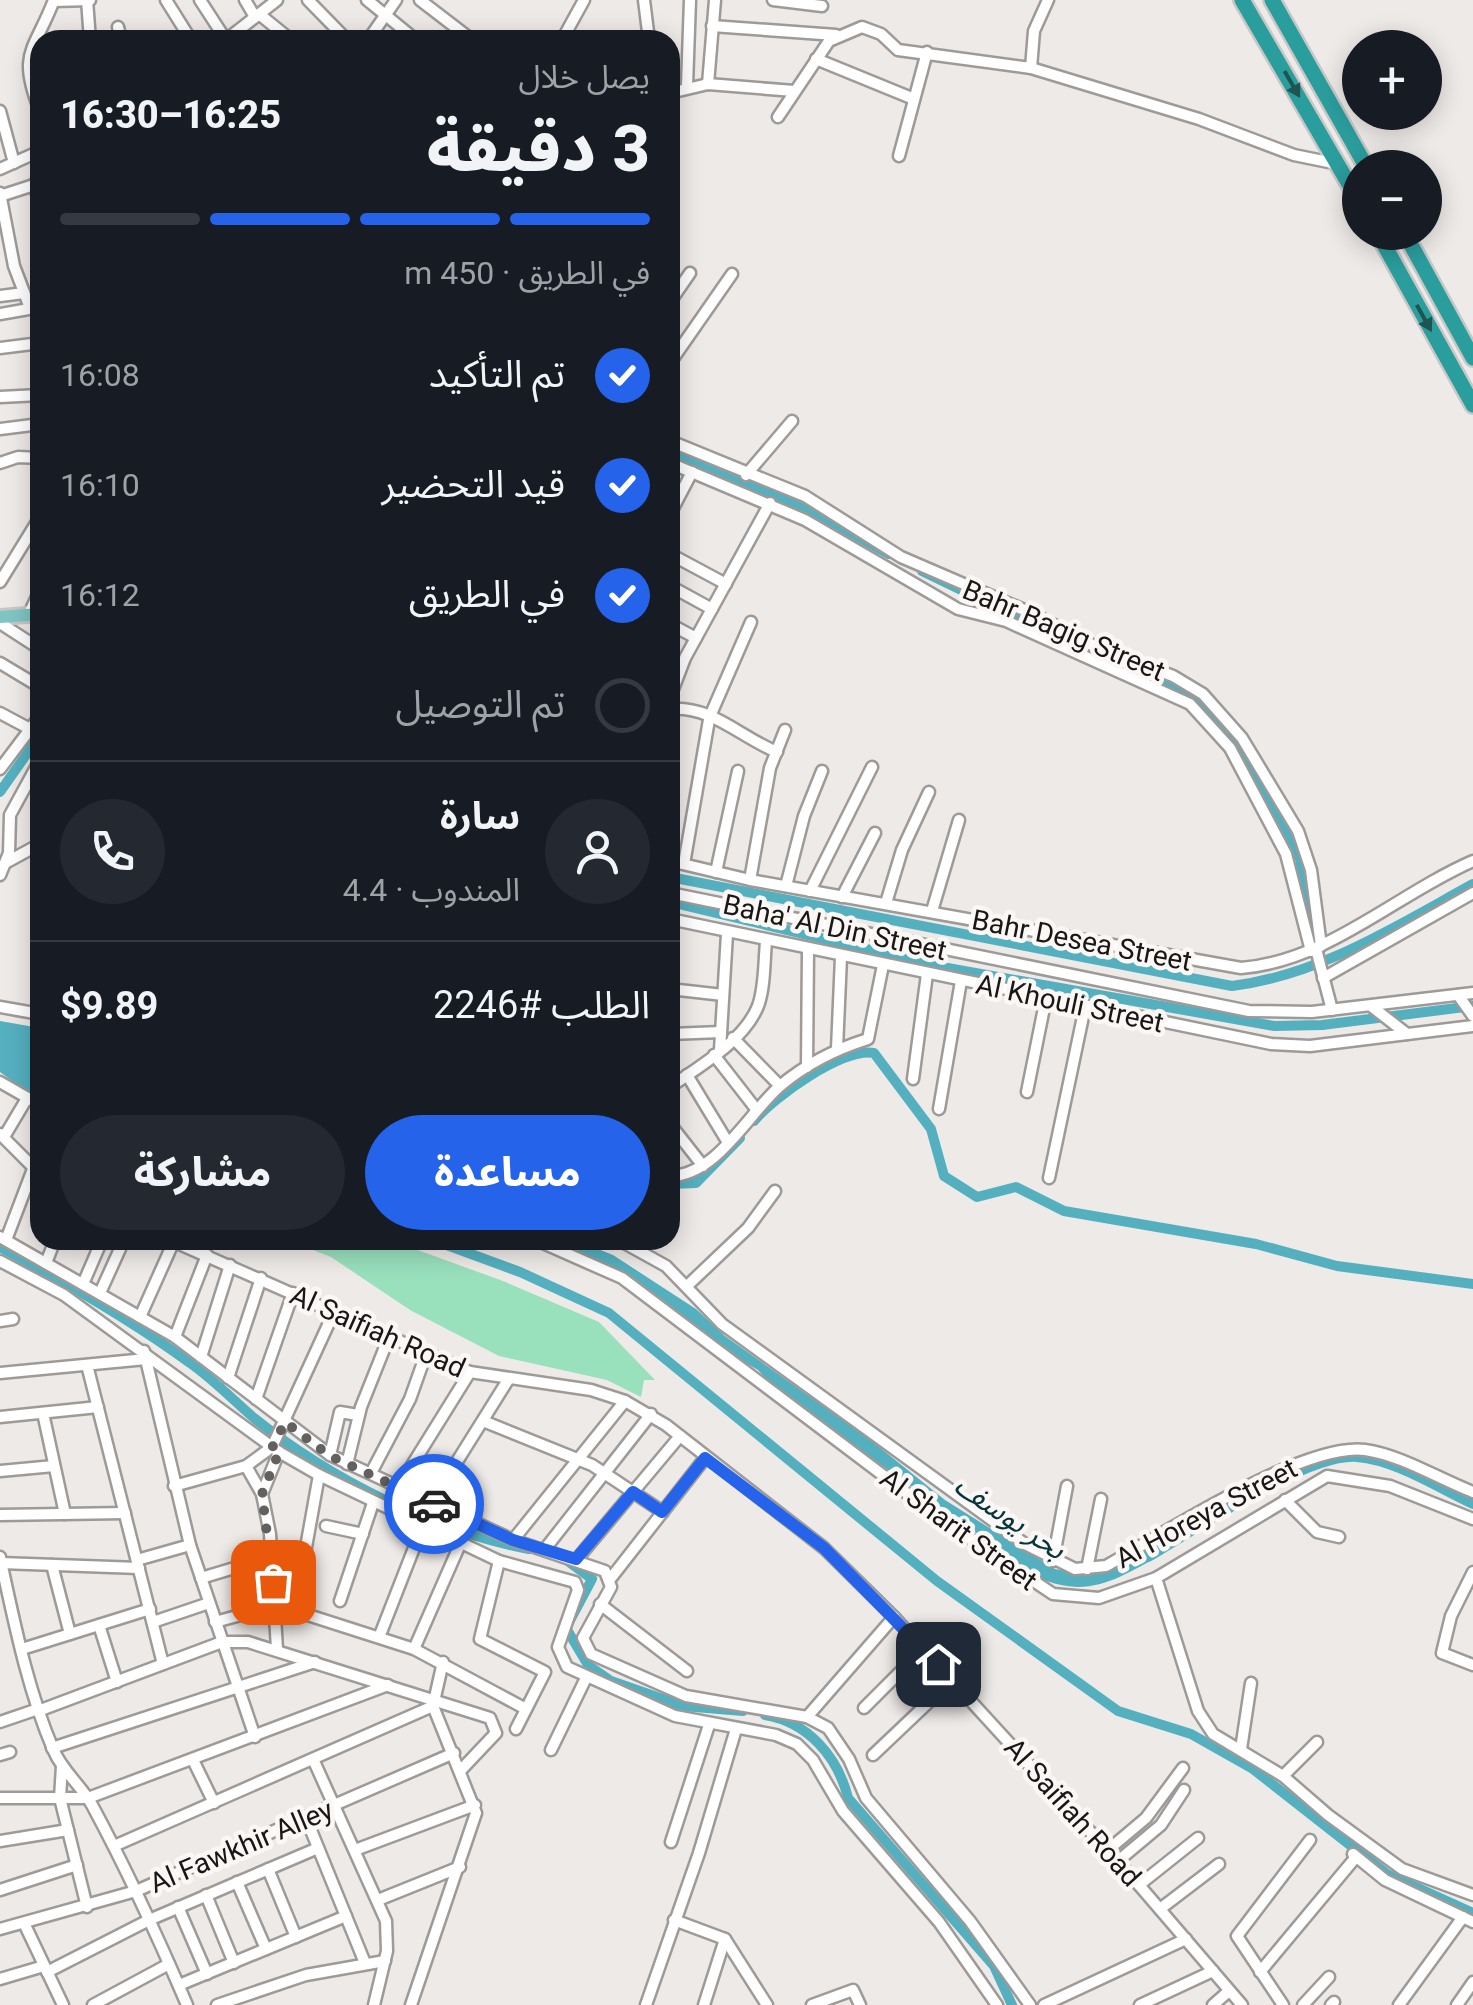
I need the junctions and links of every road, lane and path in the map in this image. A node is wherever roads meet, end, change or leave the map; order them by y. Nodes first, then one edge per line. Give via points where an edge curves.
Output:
1 (88, 0) edge
2 (166, 0) edge
3 (200, 0) edge
4 (245, 0) edge
5 (276, 0) edge
6 (308, 0) edge
7 (367, 0) edge
8 (396, 0) edge
9 (420, 0) edge
10 (584, 0) edge
11 (644, 0) edge
12 (690, 0) edge
13 (714, 0) edge
14 (772, 0) edge
15 (1048, 0) edge
16 (1242, 0) edge
17 (1272, 0) edge
18 (54, 1) edge
19 (822, 6) dead end
20 (382, 14) junction
21 (257, 15) junction
22 (712, 26) junction
23 (37, 30) edge
24 (90, 30) edge
25 (185, 30) edge
26 (220, 30) edge
27 (238, 30) edge
28 (277, 30) edge
29 (337, 30) edge
30 (373, 30) edge
31 (403, 30) edge
32 (459, 30) edge
33 (568, 30) edge
34 (648, 30) edge
35 (1290, 31) junction
36 (837, 36) junction
37 (1269, 44) junction
38 (927, 52) junction
39 (816, 59) junction
40 (1031, 68) junction
41 (708, 84) junction
42 (687, 86) junction
43 (680, 89) edge
44 (794, 92) junction
45 (914, 99) junction
46 (0, 112) edge
47 (778, 117) dead end
48 (1357, 150) edge
49 (30, 156) edge
50 (899, 156) dead end
51 (14, 163) junction
52 (1339, 164) junction
53 (0, 169) edge
54 (1342, 169) edge
55 (30, 186) edge
56 (0, 195) edge
57 (1387, 250) edge
58 (1414, 250) edge
59 (0, 266) edge
60 (14, 266) junction
61 (690, 272) dead end
62 (732, 274) dead end
63 (680, 287) edge
64 (24, 293) junction
65 (0, 296) edge
66 (30, 301) edge
67 (30, 309) edge
68 (0, 314) edge
69 (30, 344) edge
70 (0, 348) edge
71 (680, 349) edge
72 (1473, 358) edge
73 (30, 395) edge
74 (0, 397) edge
75 (1473, 405) edge
76 (792, 422) dead end
77 (30, 425) edge
78 (0, 428) edge
79 (680, 445) edge
80 (30, 458) edge
81 (0, 463) edge
82 (680, 467) edge
83 (692, 472) junction
84 (746, 475) junction
85 (680, 495) edge
86 (770, 503) junction
87 (30, 530) edge
88 (680, 559) edge
89 (4, 566) edge
90 (0, 582) edge
91 (726, 584) junction
92 (680, 591) edge
93 (712, 609) junction
94 (30, 615) edge
95 (0, 620) edge
96 (751, 622) dead end
97 (680, 629) edge
98 (696, 638) junction
99 (30, 642) edge
100 (0, 663) edge
101 (680, 674) edge
102 (30, 681) edge
103 (680, 710) edge
104 (0, 713) edge
105 (710, 714) junction
106 (1228, 719) junction
107 (1213, 727) junction
108 (30, 729) joint
109 (785, 730) dead end
110 (776, 752) junction
111 (872, 767) dead end
112 (0, 770) edge
113 (738, 770) dead end
114 (822, 771) dead end
115 (30, 778) edge
116 (929, 792) dead end
117 (959, 820) dead end
118 (875, 833) dead end
119 (0, 834) edge
120 (8, 844) junction
121 (30, 849) edge
122 (1473, 861) edge
123 (7, 862) junction
124 (680, 863) edge
125 (684, 864) junction
126 (716, 872) junction
127 (0, 875) edge
128 (750, 880) junction
129 (786, 886) junction
130 (810, 891) junction
131 (1473, 893) edge
132 (680, 894) edge
133 (842, 896) junction
134 (886, 902) junction
135 (932, 911) junction
136 (680, 922) edge
137 (727, 934) junction
138 (766, 942) junction
139 (1316, 949) junction
140 (808, 950) junction
141 (841, 957) junction
142 (883, 965) junction
143 (927, 974) junction
144 (1323, 978) junction
145 (962, 981) junction
146 (680, 991) edge
147 (723, 994) junction
148 (1473, 994) edge
149 (1046, 998) junction
150 (1461, 1000) junction
151 (1085, 1006) junction
152 (0, 1007) edge
153 (1375, 1009) junction
154 (1332, 1010) junction
155 (30, 1012) edge
156 (1473, 1016) edge
157 (1473, 1026) edge
158 (721, 1032) junction
159 (1403, 1032) junction
160 (680, 1034) edge
161 (733, 1038) junction
162 (836, 1049) junction
163 (717, 1052) junction
164 (807, 1067) junction
165 (687, 1075) junction
166 (913, 1079) dead end
167 (680, 1080) edge
168 (0, 1082) edge
169 (780, 1086) junction
170 (1027, 1092) dead end
171 (26, 1100) junction
172 (30, 1101) edge
173 (756, 1109) junction
174 (939, 1109) dead end
175 (2, 1136) edge
176 (680, 1136) edge
177 (728, 1141) junction
178 (30, 1165) edge
179 (704, 1166) junction
180 (680, 1176) edge
181 (1049, 1178) dead end
182 (30, 1186) edge
183 (775, 1190) dead end
184 (3, 1239) edge
185 (51, 1250) edge
186 (98, 1250) edge
187 (119, 1250) edge
188 (168, 1250) edge
189 (193, 1250) edge
190 (559, 1250) edge
191 (637, 1250) edge
192 (207, 1256) junction
193 (0, 1262) edge
194 (46, 1263) junction
195 (230, 1265) junction
196 (261, 1278) junction
197 (83, 1284) junction
198 (688, 1286) junction
199 (100, 1293) junction
200 (293, 1293) junction
201 (334, 1312) junction
202 (140, 1317) junction
203 (14, 1319) dead end
204 (0, 1320) edge
205 (175, 1336) junction
206 (389, 1336) junction
207 (145, 1354) junction
208 (426, 1354) junction
209 (201, 1357) junction
210 (87, 1365) junction
211 (470, 1372) junction
212 (0, 1373) edge
213 (228, 1378) junction
214 (508, 1380) junction
215 (256, 1399) junction
216 (625, 1401) junction
217 (98, 1408) junction
218 (43, 1412) junction
219 (651, 1414) junction
220 (358, 1415) junction
221 (0, 1416) edge
222 (483, 1420) junction
223 (285, 1422) junction
224 (680, 1436) junction
225 (275, 1450) junction
226 (330, 1456) junction
227 (579, 1458) junction
228 (705, 1458) junction
229 (347, 1464) junction
230 (54, 1466) junction
231 (246, 1466) junction
232 (0, 1471) edge
233 (605, 1472) junction
234 (371, 1473) junction
235 (319, 1474) junction
236 (174, 1486) junction
237 (399, 1486) junction
238 (1067, 1486) dead end
239 (633, 1492) junction
240 (1473, 1492) edge
241 (262, 1494) junction
242 (1101, 1498) dead end
243 (1285, 1500) junction
244 (431, 1502) junction
245 (373, 1503) junction
246 (125, 1512) junction
247 (662, 1512) junction
248 (0, 1514) edge
249 (64, 1514) junction
250 (1473, 1518) edge
251 (423, 1525) junction
252 (326, 1526) dead end
253 (363, 1534) junction
254 (1339, 1536) dead end
255 (513, 1540) junction
256 (461, 1542) junction
257 (190, 1546) junction
258 (545, 1549) junction
259 (272, 1557) junction
260 (576, 1559) junction
261 (1, 1560) edge
262 (1052, 1560) junction
263 (499, 1561) junction
264 (52, 1564) junction
265 (138, 1564) junction
266 (303, 1564) dead end
267 (1086, 1569) junction
268 (1473, 1572) edge
269 (201, 1578) junction
270 (611, 1578) junction
271 (1156, 1578) junction
272 (340, 1601) dead end
273 (209, 1604) junction
274 (600, 1604) junction
275 (275, 1606) junction
276 (150, 1609) junction
277 (894, 1617) junction
278 (153, 1622) junction
279 (215, 1622) junction
280 (99, 1625) junction
281 (70, 1634) junction
282 (380, 1635) junction
283 (222, 1642) junction
284 (414, 1648) junction
285 (924, 1648) junction
286 (22, 1649) junction
287 (278, 1649) junction
288 (316, 1662) junction
289 (443, 1662) junction
290 (163, 1664) junction
291 (1473, 1665) edge
292 (687, 1672) dead end
293 (586, 1678) junction
294 (953, 1679) junction
295 (117, 1682) junction
296 (1251, 1683) dead end
297 (389, 1684) junction
298 (237, 1687) junction
299 (433, 1702) junction
300 (864, 1708) dead end
301 (526, 1709) junction
302 (38, 1710) junction
303 (807, 1716) junction
304 (0, 1722) edge
305 (708, 1726) junction
306 (516, 1728) dead end
307 (736, 1730) junction
308 (255, 1738) junction
309 (1317, 1742) dead end
310 (52, 1748) junction
311 (1241, 1749) junction
312 (551, 1750) dead end
313 (454, 1753) junction
314 (873, 1754) dead end
315 (313, 1759) junction
316 (193, 1760) junction
317 (62, 1766) junction
318 (1184, 1768) dead end
319 (461, 1770) junction
320 (1283, 1776) junction
321 (1184, 1790) dead end
322 (0, 1798) edge
323 (60, 1798) junction
324 (88, 1798) junction
325 (214, 1802) junction
326 (475, 1805) junction
327 (334, 1806) junction
328 (306, 1818) junction
329 (68, 1830) junction
330 (1198, 1838) dead end
331 (1310, 1840) dead end
332 (0, 1841) edge
333 (672, 1842) dead end
334 (114, 1846) junction
335 (318, 1848) junction
336 (355, 1850) junction
337 (1108, 1850) junction
338 (1118, 1861) junction
339 (1219, 1864) dead end
340 (77, 1865) junction
341 (460, 1867) junction
342 (268, 1869) junction
343 (237, 1882) junction
344 (1139, 1885) junction
345 (0, 1890) edge
346 (136, 1891) junction
347 (206, 1895) junction
348 (1473, 1895) edge
349 (378, 1900) junction
350 (88, 1906) junction
351 (178, 1907) junction
352 (1160, 1909) junction
353 (346, 1916) junction
354 (149, 1920) junction
355 (674, 1920) junction
356 (1468, 1920) edge
357 (24, 1923) junction
358 (0, 1930) edge
359 (296, 1937) junction
360 (725, 1940) junction
361 (1186, 1940) junction
362 (266, 1949) junction
363 (384, 1961) junction
364 (234, 1963) junction
365 (365, 1963) junction
366 (170, 1964) junction
367 (45, 1969) junction
368 (1212, 1971) junction
369 (1260, 1972) junction
370 (207, 1974) junction
371 (1329, 1978) dead end
372 (0, 1979) edge
373 (1473, 1982) edge
374 (178, 1985) junction
375 (1230, 1991) junction
376 (64, 2005) edge
377 (93, 2005) edge
378 (187, 2005) edge
379 (217, 2005) edge
380 (374, 2005) edge
381 (411, 2005) edge
382 (646, 2005) edge
383 (704, 2005) edge
384 (767, 2005) edge
385 (812, 2005) edge
386 (860, 2005) edge
387 (997, 2005) edge
388 (1030, 2005) edge
389 (1044, 2005) edge
390 (1140, 2005) edge
391 (1213, 2005) edge
392 (1242, 2005) edge
393 (1283, 2005) edge
394 (1303, 2005) edge
395 (1400, 2005) edge
396 (1457, 2005) edge

1 - 18 street
1 - 24 street
2 - 25 street
3 - 26 street
4 - 21 street
5 - 21 street
6 - 29 street
7 - 20 street
8 - 20 street
9 - 32 street
10 - 33 street
11 - 34 street
12 - 42 street
13 - 22 street
14 - 19 street
15 - 40 street via 1034,30
16 - 37 highway
17 - 35 highway
18 - 23 street
20 - 30 street
20 - 31 street
21 - 27 street
21 - 28 street
22 - 36 street
22 - 41 street
35 - 37 highway
35 - 48 highway
36 - 38 street via 862,28 893,48
36 - 39 street
37 -> 52 highway
38 - 40 street
38 - 45 street
39 - 44 street
39 - 45 street
40 - 52 street via 1294,156
41 - 42 street
41 - 44 street
42 - 43 street
44 - 47 street
45 - 50 street
46 - 51 street
49 - 51 street
51 - 53 street
52 - 54 highway
55 - 56 street
56 - 60 street
57 -> 75 highway
58 - 72 highway
59 - 60 street
60 - 64 street
61 - 63 street
62 - 71 street
64 - 65 street
64 - 66 street
67 - 68 street
69 - 70 street
73 - 74 street
76 - 84 street
77 - 78 street
79 - 84 street, Bahr Bagig Street
80 - 81 street
82 - 83 street, Bahr Bagig Street
83 - 85 street
83 - 86 street, Bahr Bagig Street
84 - 106 street, Bahr Bagig Street via 806,496 964,588 1173,676
86 - 91 street
86 - 107 street, Bahr Bagig Street via 958,609 1006,621 1174,695
87 - 89 street
88 - 91 street
89 - 90 street
91 - 93 street
92 - 93 street
93 - 98 street
94 - 95 main road
95 - 99 street
96 - 105 street
97 - 98 street
98 - 101 street
100 - 102 street
103 - 105 street
104 - 108 street
105 - 110 street
105 - 125 street
106 - 107 street
106 - 139 street, Bahr Bagig Street via 1302,841 1311,870
107 - 139 street, Bahr Bagig Street via 1242,767 1286,854
108 - 112 street
109 - 110 street
110 - 128 street
111 - 130 street
113 - 126 street
114 - 129 street
115 - 120 street via 10,815
116 - 134 street
117 - 135 street
118 - 133 street
119 - 120 street
120 - 123 street
121 - 123 street
122 - 139 street, Bahr Desea Street
123 - 127 street
124 - 125 street, Bahr Desea Street
125 - 126 street, Bahr Desea Street
126 - 128 street, Bahr Desea Street
128 - 129 street, Bahr Desea Street
129 - 130 street, Bahr Desea Street
130 - 133 street, Bahr Desea Street
131 - 144 street
132 - 154 street, Baha' Al Din Street via 1236,1009
133 - 134 street, Bahr Desea Street
134 - 135 street, Bahr Desea Street
135 - 139 street, Bahr Desea Street via 1223,967 1277,963
136 - 137 street, Al Khouli Street
137 - 138 street, Al Khouli Street
137 - 147 street
138 - 140 street, Al Khouli Street
138 - 161 street via 758,1006
139 - 144 street
140 - 141 street, Al Khouli Street
140 - 164 street
141 - 142 street, Al Khouli Street
141 - 162 street
142 - 143 street, Al Khouli Street
142 - 162 street via 870,1036
143 - 145 street, Al Khouli Street
143 - 166 street
144 - 154 street
145 - 149 street, Al Khouli Street
145 - 174 street
146 - 147 street
147 - 158 street
148 - 150 street, Baha' Al Din Street
149 - 151 street, Al Khouli Street
149 - 170 street
150 - 153 street, Baha' Al Din Street
150 - 156 street
151 - 159 street, Al Khouli Street via 1284,1045
151 - 181 street
152 - 155 street
153 - 154 street, Baha' Al Din Street
153 - 159 street
157 - 159 street, Al Khouli Street
158 - 160 street
158 - 163 street
161 - 163 street
161 - 169 street
162 - 164 street
163 - 165 street
163 - 173 street
164 - 169 street
165 - 167 street
165 - 177 street
168 - 171 street
169 - 173 street
171 - 172 street
171 - 175 street
173 - 177 street
175 - 178 street
176 - 179 street
177 - 179 street
179 - 180 street
182 - 184 street
183 - 198 street via 748,1228
184 - 194 street
185 - 194 street
186 - 197 street
187 - 199 street
188 - 202 street
189 - 192 street, Al Saifiah Road
190 - 271 street, Al Sharit Street via 622,1278 1036,1586 1090,1599
191 - 198 street, Al Horeya Street
192 - 195 street, Al Saifiah Road
192 - 205 street
193 - 207 street via 64,1295
194 - 197 street
195 - 196 street, Al Saifiah Road
195 - 209 street
196 - 200 street, Al Saifiah Road
196 - 213 street
197 - 199 street
198 - 262 street, Al Horeya Street via 722,1324
199 - 202 street
200 - 201 street, Al Saifiah Road
200 - 215 street
201 - 206 street, Al Saifiah Road
201 - 223 street
202 - 205 street
203 - 204 street
205 - 209 street
206 - 208 street, Al Saifiah Road
206 - 220 street
207 - 210 street
207 - 225 street
207 - 236 street
208 - 211 street, Al Saifiah Road
208 - 234 street
209 - 213 street
210 - 212 street
210 - 217 street
211 - 214 street, Al Saifiah Road
211 - 237 street
213 - 215 street
214 - 216 street, Al Saifiah Road via 556,1382
214 - 222 street
215 - 223 street
216 - 219 street, Al Saifiah Road
216 - 227 street
217 - 218 street
217 - 246 street
218 - 221 street
218 - 230 street
219 - 224 street, Al Saifiah Road
219 - 233 street
220 - 226 street via 340,1412
220 - 229 street
222 - 227 street
222 - 244 street
223 - 225 street
223 - 226 street
224 - 228 street, Al Saifiah Road
224 - 239 street
225 - 231 street
225 - 235 street
225 - 241 street
226 - 229 street
227 - 233 street
227 - 255 street
228 - 247 street
228 - 277 street, Al Saifiah Road via 824,1548
229 - 234 street
230 - 232 street
230 - 249 street
231 - 236 street
231 - 241 street
233 - 239 street
233 - 258 street
234 - 237 street
235 - 245 street
235 - 266 street
236 - 257 street
237 - 244 street
238 - 262 street
239 - 247 street
239 - 260 street
240 - 267 street, Al Horeya Street via 1384,1454 1338,1450 1283,1470 1106,1566
241 - 259 street
242 - 267 street
243 - 250 street, Al Sharit Street via 1315,1480 1340,1475
243 - 254 street via 1317,1532
243 - 271 street, Al Sharit Street
244 - 255 street
245 - 251 street
245 - 253 street
246 - 249 street
246 - 265 street
247 - 270 street
248 - 249 street
251 - 256 street
251 - 282 street
252 - 253 street
253 - 272 street
255 - 258 street
256 - 263 street
256 - 284 street
257 - 265 street
257 - 269 street
258 - 260 street
259 - 269 street
259 - 275 street
260 - 270 street
261 - 264 street
261 - 286 street
262 - 267 street, Al Horeya Street
263 - 293 street via 576,1584 558,1652
263 - 301 street via 479,1636 545,1672
264 - 265 street
264 - 281 street
265 - 276 street
268 - 291 street via 1442,1653
269 - 273 street
270 - 274 street
271 - 311 street via 1198,1711 1213,1734
273 - 278 street
273 - 279 street
274 - 292 street
274 - 303 street via 584,1638 590,1654 686,1696
275 - 279 street
275 - 282 street
275 - 287 street
276 - 278 street
276 - 280 street
277 - 285 street, Al Saifiah Road
277 - 303 street
278 - 290 street
279 - 283 street
280 - 281 street
280 - 295 street
281 - 286 street
282 - 284 street
283 - 287 street
283 - 290 street
283 - 298 street
284 - 289 street
285 - 294 street, Al Saifiah Road
285 - 300 street
286 - 302 street
287 - 288 street
288 - 297 street
288 - 298 street
289 - 299 street
289 - 301 street
290 - 295 street
293 - 305 street
293 - 312 street
294 - 314 street
294 - 337 street, Al Saifiah Road
295 - 302 street
296 - 311 street
297 - 299 street
297 - 308 street
298 - 308 street
298 - 310 street
299 - 313 street
299 - 315 street
299 - 319 street via 495,1723 496,1733
301 - 306 street
302 - 304 street
302 - 310 street
303 - 388 street via 833,1734 866,1798 970,1921
305 - 307 street
305 - 333 street
307 - 355 street
307 - 387 street via 783,1737 808,1754 842,1812 939,1922
308 - 316 street
309 - 320 street
310 - 317 street
311 - 320 street
313 - 319 street
313 - 327 street, Al Fawkhir Alley
315 - 325 street
315 - 327 street
316 - 324 street
316 - 325 street
317 - 323 street
317 - 324 street
318 - 337 street via 1146,1818
319 - 326 street
320 - 348 street via 1402,1869
321 - 338 street via 1161,1825
322 - 323 street
323 - 324 street
323 - 329 street
324 - 334 street
325 - 334 street
326 - 336 street
326 - 341 street
327 - 328 street, Al Fawkhir Alley
327 - 336 street
328 - 335 street
328 - 346 street, Al Fawkhir Alley
329 - 332 street
329 - 340 street
330 - 344 street
331 - 369 street via 1237,1934
334 - 346 street
335 - 342 street
335 - 353 street
336 - 349 street
337 - 338 street, Al Saifiah Road
338 - 344 street, Al Saifiah Road
339 - 352 street
340 - 345 street
340 - 350 street
341 - 349 street
341 - 381 street
342 - 343 street
342 - 359 street
343 - 347 street
343 - 362 street
344 - 352 street, Al Saifiah Road
346 - 350 street, Al Fawkhir Alley
346 - 354 street
347 - 351 street
347 - 364 street
349 - 363 street via 388,1931
350 - 357 street, Al Fawkhir Alley
351 - 354 street
351 - 370 street
352 - 361 street, Al Saifiah Road
353 - 359 street
353 - 365 street
354 - 366 street
354 - 367 street
355 - 360 street
355 - 382 street
356 - 369 street via 1385,1880 1355,1855
356 - 395 street
357 - 358 street, Al Fawkhir Alley
357 - 367 street
359 - 362 street
360 - 383 street
360 - 384 street
361 - 368 street, Al Saifiah Road
361 - 389 street
362 - 364 street
363 - 365 street
363 - 380 street
364 - 370 street
365 - 379 street via 306,1974
366 - 374 street
366 - 377 street
367 - 372 street
367 - 376 street
368 - 375 street, Al Saifiah Road
368 - 390 street
369 - 393 street
370 - 374 street
371 - 394 street
373 - 396 street
374 - 378 street
375 - 391 street
375 - 392 street, Al Saifiah Road
385 - 386 street via 852,1990

